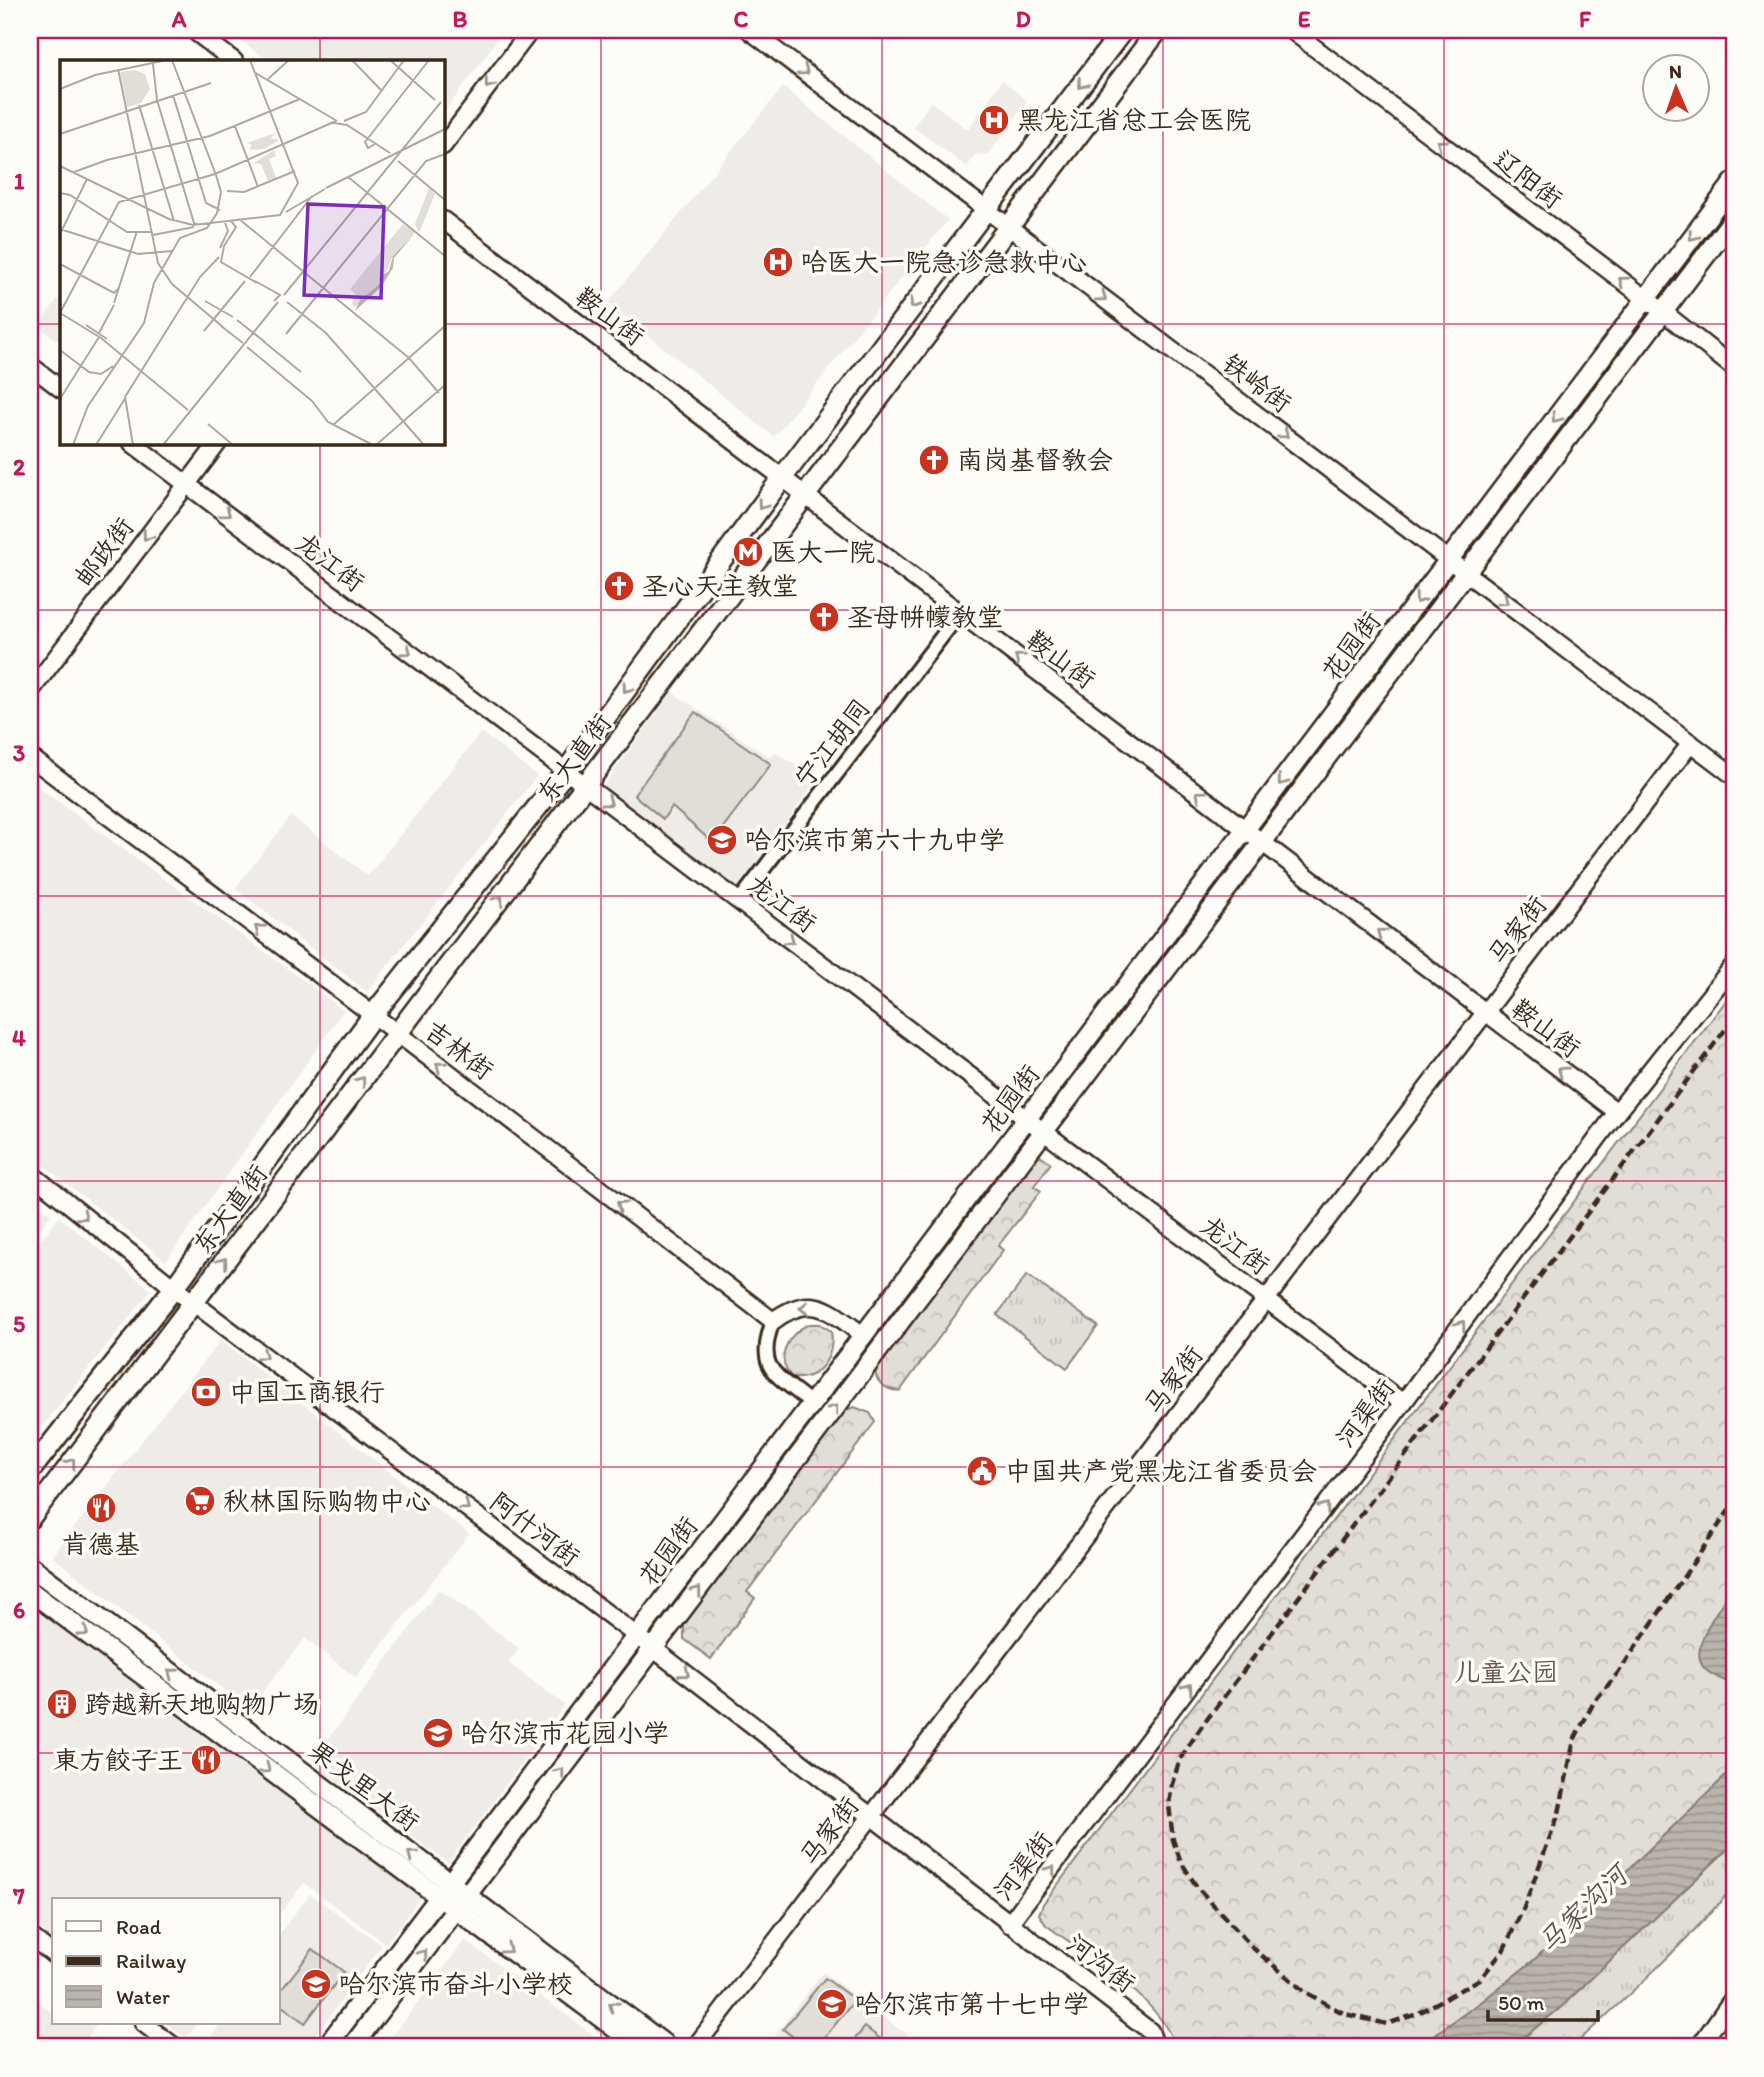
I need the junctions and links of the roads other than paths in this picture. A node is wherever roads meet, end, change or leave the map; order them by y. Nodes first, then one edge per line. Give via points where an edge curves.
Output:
1 (193, 30) edge
2 (531, 30) edge
3 (749, 30) edge
4 (1123, 30) edge
5 (1158, 30) edge
6 (1291, 30) edge
7 (233, 60) edge
8 (444, 145) edge
9 (1734, 182) edge
10 (986, 209) junction
11 (1734, 218) edge
12 (444, 221) edge
13 (1009, 226) junction
14 (1646, 299) junction
15 (1663, 312) junction
16 (30, 366) edge
17 (1734, 369) edge
18 (60, 388) edge
19 (133, 444) edge
20 (217, 444) edge
21 (782, 478) junction
22 (187, 484) junction
23 (806, 496) junction
24 (1449, 560) junction
25 (1466, 573) junction
26 (960, 613) junction
27 (30, 692) edge
28 (1691, 743) junction
29 (30, 757) edge
30 (566, 771) junction
31 (1734, 776) edge
32 (586, 786) junction
33 (1245, 830) junction
34 (1262, 843) junction
35 (739, 901) junction
36 (1734, 965) edge
37 (1485, 1012) junction
38 (373, 1015) junction
39 (397, 1033) junction
40 (1617, 1112) junction
41 (1027, 1119) junction
42 (1044, 1132) junction
43 (30, 1174) edge
44 (173, 1288) junction
45 (1266, 1299) junction
46 (193, 1301) junction
47 (773, 1321) junction
48 (864, 1336) junction
49 (1403, 1403) junction
50 (812, 1404) junction
51 (30, 1471) edge
52 (30, 1518) edge
53 (30, 1566) edge
54 (30, 1591) edge
55 (636, 1636) junction
56 (653, 1649) junction
57 (871, 1816) junction
58 (449, 1883) junction
59 (438, 1898) junction
60 (461, 1904) junction
61 (1009, 1924) junction
62 (30, 1936) edge
63 (52, 1953) edge
64 (1734, 1997) edge
65 (144, 2024) edge
66 (175, 2047) edge
67 (326, 2047) edge
68 (352, 2047) edge
69 (640, 2047) edge
70 (667, 2047) edge
71 (695, 2047) edge
72 (1156, 2047) edge
73 (1699, 2047) edge

1 - 7 street
2 -> 8 street
3 -> 10 street, 铁岭街
4 -> 10 main road, 东大直街
5 - 13 main road, 东大直街
14 -> 6 street, 辽阳街
9 -> 14 main road, 花园街
10 - 13 street, 铁岭街
10 -> 21 main road, 东大直街
11 - 15 main road, 花园街
12 - 21 street, 鞍山街
13 - 23 main road, 东大直街
13 -> 24 street, 铁岭街
14 - 15 street, 辽阳街
14 -> 24 main road, 花园街
15 - 17 street, 辽阳街
15 - 25 main road, 花园街
16 - 18 street
19 - 22 street, 龙江街
20 - 22 street, 邮政街
21 - 23 street, 鞍山街
21 -> 30 main road, 东大直街
22 -> 27 street, 邮政街
22 -> 30 street, 龙江街
23 - 26 street, 鞍山街
23 - 32 main road, 东大直街
24 - 25 street, 铁岭街
24 -> 33 main road, 花园街
25 -> 28 street, 铁岭街
25 - 34 main road, 花园街
33 -> 26 street, 鞍山街
26 - 35 street, 宁江胡同
28 - 31 street, 铁岭街
28 - 37 street, 马家街
38 -> 29 street, 吉林街
30 - 32 street, 龙江街
30 - 38 main road, 东大直街
32 -> 35 street, 龙江街
39 -> 32 main road, 东大直街
33 - 34 street, 鞍山街
33 - 41 main road, 花园街
37 -> 34 street, 鞍山街
34 - 42 main road, 花园街
35 -> 41 street, 龙江街
36 - 40 street, 河渠街
40 -> 37 street, 鞍山街
37 - 45 street, 马家街
38 - 39 street, 吉林街
38 - 44 main road, 东大直街
46 -> 39 main road, 东大直街
47 -> 39 street, 吉林街
49 -> 40 street, 河渠街
41 - 42 street, 龙江街
41 - 48 main road, 花园街
42 - 45 street, 龙江街
56 -> 42 main road, 花园街
43 -> 44 street, 阿什河街
44 - 46 street, 阿什河街
44 - 51 main road, 东大直街
45 - 49 street, 龙江街
45 - 57 street, 马家街
52 -> 46 main road, 东大直街
46 -> 55 street, 阿什河街
48 -> 47 street via 827,1309 816,1307 790,1309
47 - 50 street via 766,1339 766,1357 773,1373
48 - 50 main road, 花园街
61 -> 49 street, 河渠街
50 - 55 main road, 花园街
58 -> 53 main road, 果戈里大街
54 -> 59 main road, 果戈里大街
55 - 56 street, 阿什河街
55 - 58 main road, 花园街
56 -> 57 street, 阿什河街
60 -> 56 main road, 花园街
57 - 61 street, 阿什河街
57 - 71 street, 马家街
58 - 59 main road, 花园街
58 - 60 main road, 果戈里大街
59 - 60 main road, 果戈里大街
59 - 67 main road, 花园街
68 -> 60 main road, 花园街
60 -> 69 main road, 果戈里大街
70 -> 60 main road, 果戈里大街
61 - 72 street, 河沟街 via 1150,2031
62 - 63 street
64 - 73 street
65 - 66 street

